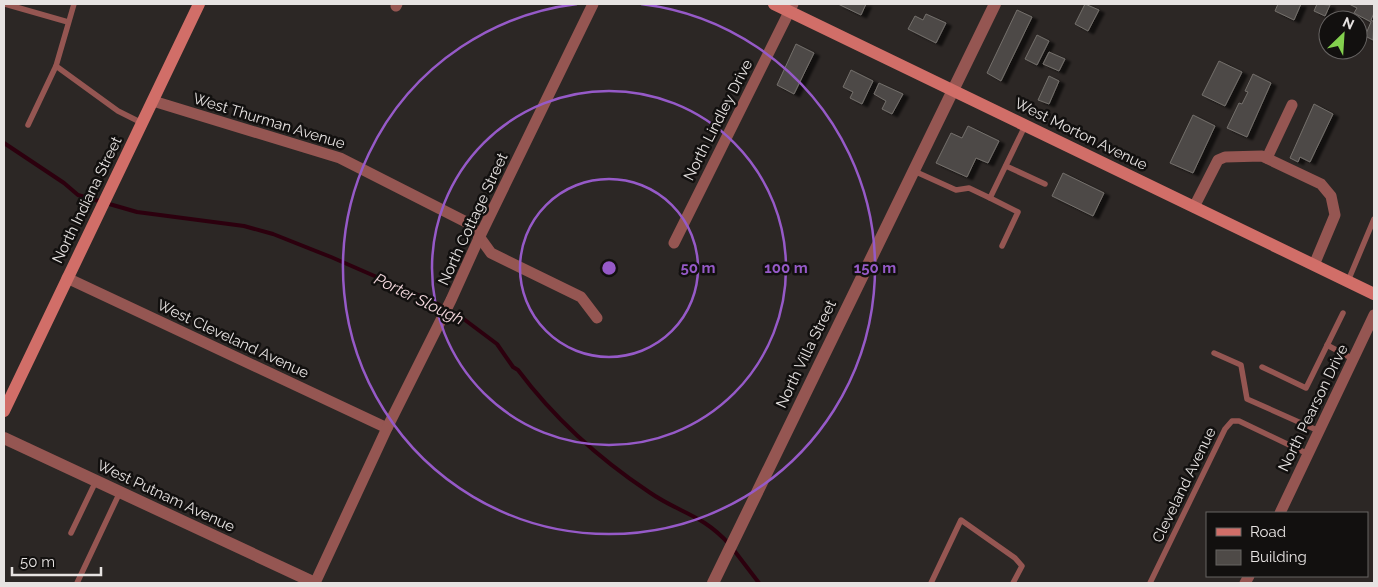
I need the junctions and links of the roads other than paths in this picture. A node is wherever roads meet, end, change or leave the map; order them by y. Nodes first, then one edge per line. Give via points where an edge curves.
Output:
1 (5, 4) edge
2 (74, 4) edge
3 (199, 4) edge
4 (593, 4) edge
5 (774, 4) edge
6 (995, 4) edge
7 (791, 7) edge
8 (68, 22) junction
9 (56, 66) junction
10 (953, 91) junction
11 (153, 101) junction
12 (1292, 105) dead end
13 (142, 123) junction
14 (28, 125) dead end
15 (1025, 126) junction
16 (1267, 158) junction
17 (1006, 166) junction
18 (914, 171) junction
19 (1045, 184) dead end
20 (990, 198) junction
21 (1194, 207) junction
22 (1374, 219) edge
23 (479, 238) junction
24 (674, 243) dead end
25 (1002, 246) dead end
26 (1314, 265) junction
27 (67, 278) junction
28 (1348, 281) junction
29 (1374, 294) edge
30 (1343, 313) dead end
31 (1374, 315) edge
32 (597, 318) dead end
33 (1327, 346) junction
34 (1214, 353) dead end
35 (1354, 359) junction
36 (1262, 367) dead end
37 (4, 411) edge
38 (387, 428) junction
39 (1319, 431) junction
40 (4, 438) edge
41 (1308, 454) junction
42 (96, 481) junction
43 (120, 492) junction
44 (1280, 512) edge
45 (71, 533) dead end
46 (77, 583) edge
47 (315, 583) edge
48 (713, 583) edge
49 (931, 583) edge
50 (1013, 583) edge
51 (1150, 583) edge

1 - 8 lane
2 - 8 lane
3 - 11 main road, North Indiana Street
4 - 23 street, North Cottage Street
5 - 7 main road, West Morton Avenue
6 - 10 street, North Villa Street
7 - 10 main road, West Morton Avenue
7 - 24 street, North Lindley Drive
8 - 9 lane
9 - 13 lane via 118,111
9 - 14 lane
10 - 15 main road, West Morton Avenue
10 - 18 street, North Villa Street
11 - 13 main road, North Indiana Street
11 - 23 street, West Thurman Avenue via 340,158 470,224
12 - 16 street
13 - 27 main road, North Indiana Street
15 - 17 lane
15 - 21 main road, West Morton Avenue
16 - 21 street via 1249,155 1218,160
16 - 26 street via 1320,184 1331,196 1335,215
17 - 19 lane
17 - 20 lane
18 - 20 lane via 956,190 969,188
18 - 48 street, North Villa Street
20 - 25 lane via 1018,212
21 - 26 main road, West Morton Avenue
22 - 28 lane
23 - 32 street, West Thurman Avenue via 491,253 581,297
23 - 38 street, North Cottage Street
26 - 28 main road, West Morton Avenue
27 - 37 main road, North Indiana Street
27 - 38 street, West Cleveland Avenue
28 - 29 main road, West Morton Avenue
30 - 33 lane
31 - 35 street, North Pearson Drive
33 - 35 lane
33 - 36 lane via 1306,388
34 - 39 lane via 1241,365 1247,399
35 - 39 street, North Pearson Drive
38 - 47 street, North Cottage Street
39 - 41 street, North Pearson Drive
40 - 42 street, West Putnam Avenue
41 - 44 street, North Pearson Drive
41 - 51 lane, Cleveland Avenue via 1239,421 1232,421 1225,429
42 - 43 street, West Putnam Avenue
42 - 45 lane
43 - 46 lane
43 - 47 street, West Putnam Avenue
49 - 50 lane via 961,520 1022,566

